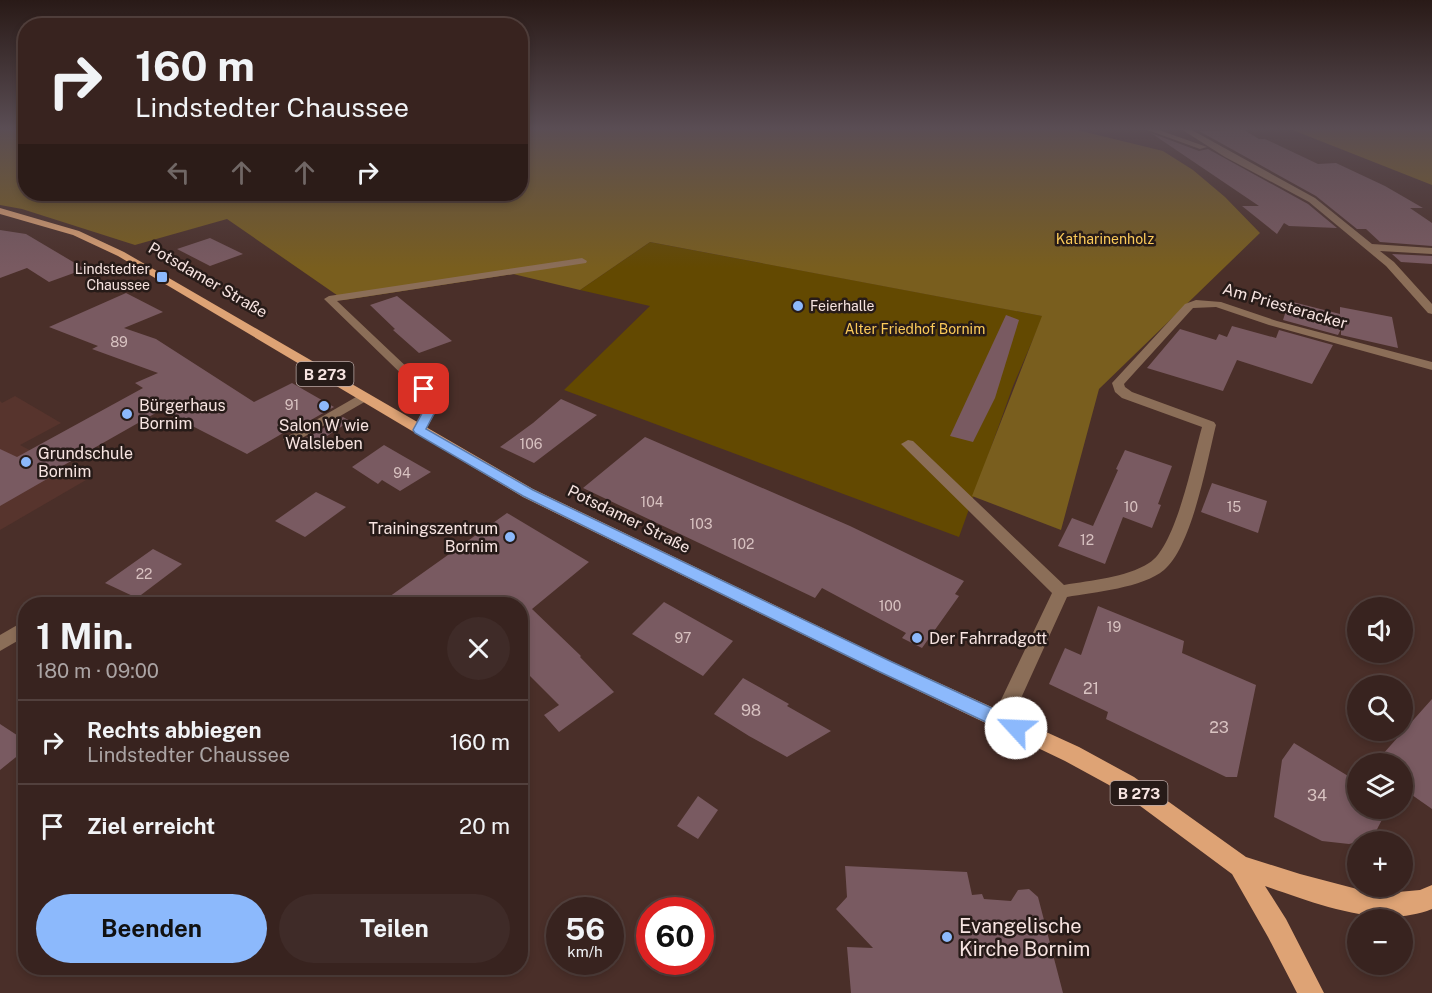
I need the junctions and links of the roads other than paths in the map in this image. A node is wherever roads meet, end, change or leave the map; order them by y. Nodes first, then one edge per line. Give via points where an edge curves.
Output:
1 (1266, 175) edge
2 (0, 211) edge
3 (1370, 247) junction
4 (1432, 251) edge
5 (582, 261) dead end
6 (1432, 311) edge
7 (1432, 366) edge
8 (363, 397) junction
9 (419, 430) junction
10 (290, 439) dead end
11 (908, 444) dead end
12 (1061, 592) junction
13 (18, 632) edge
14 (0, 644) edge
15 (1001, 721) junction
16 (1240, 866) junction
17 (1432, 897) edge
18 (1311, 993) edge

1 - 3 street via 1312,200
2 - 8 main road, Potsdamer Straße / B 273 via 76,234 121,254
3 - 4 street
3 - 6 street
5 - 9 street via 329,300 424,389 431,408
7 - 12 street, Am Priesteracker via 1217,304 1189,306 1118,383 1127,395 1209,425 1175,543 1158,566 1142,574
8 - 9 main road, Potsdamer Straße / B 273
8 - 10 street
9 - 15 main road, Potsdamer Straße / B 273 via 528,493
11 - 12 street
12 - 15 street
13 - 14 street
15 - 16 main road, Potsdamer Straße / B 273 via 1127,784
16 - 17 main road via 1376,906 1420,902
16 - 18 main road, B 273

